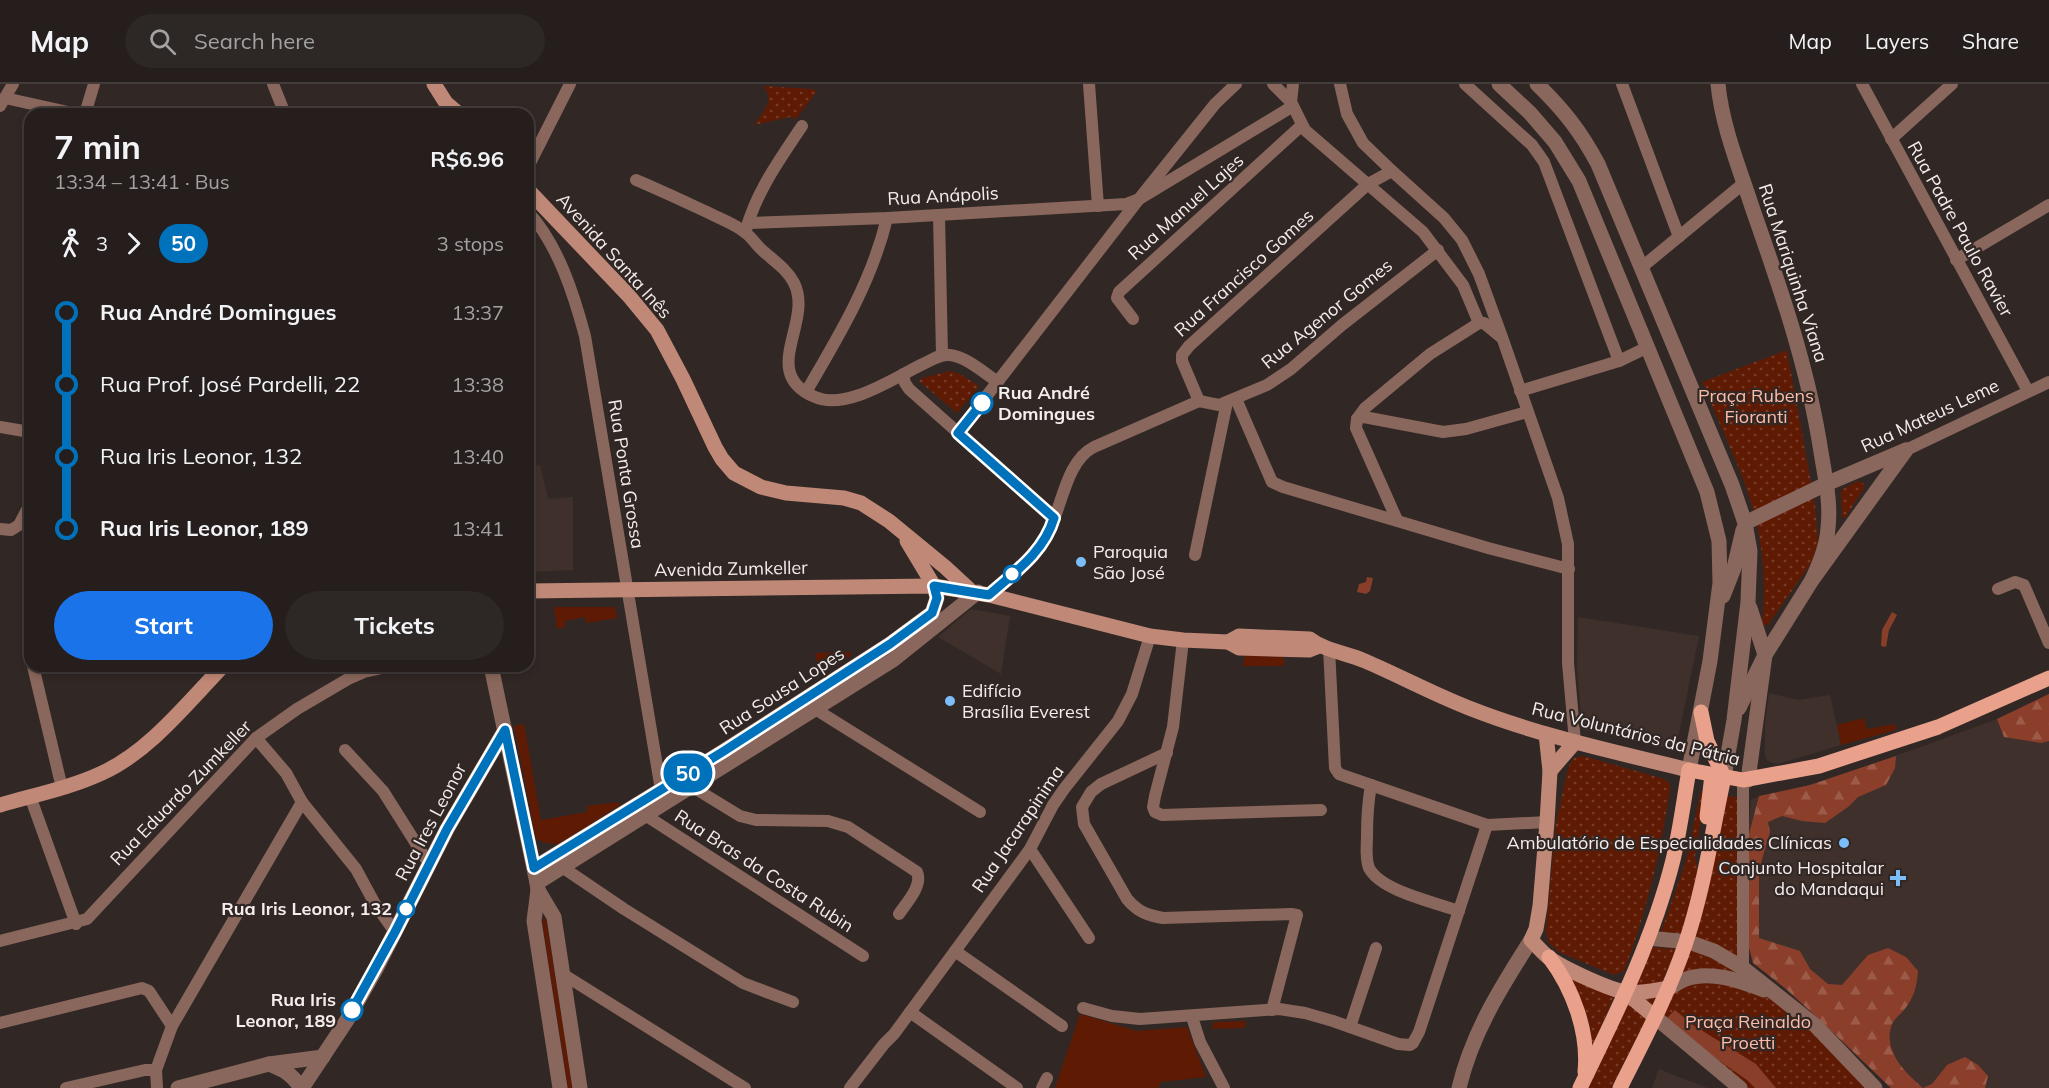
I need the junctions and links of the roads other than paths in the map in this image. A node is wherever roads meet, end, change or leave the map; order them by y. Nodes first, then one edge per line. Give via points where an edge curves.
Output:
1 (13, 84) edge
2 (94, 84) edge
3 (273, 84) edge
4 (434, 84) edge
5 (570, 84) edge
6 (1089, 84) edge
7 (1236, 84) edge
8 (1273, 84) edge
9 (1293, 84) edge
10 (1340, 84) edge
11 (1465, 84) edge
12 (1499, 84) edge
13 (1537, 84) edge
14 (1622, 84) edge
15 (1718, 84) edge
16 (1862, 84) edge
17 (1952, 84) edge
18 (2, 102) edge
19 (1292, 104) junction
20 (40, 108) edge
21 (87, 108) edge
22 (283, 108) edge
23 (447, 108) edge
24 (1302, 125) junction
25 (802, 126) dead end
26 (1891, 139) junction
27 (534, 155) edge
28 (1392, 171) junction
29 (636, 180) dead end
30 (1744, 183) junction
31 (1368, 184) junction
32 (534, 196) edge
33 (1139, 199) junction
34 (2049, 205) edge
35 (1098, 206) junction
36 (939, 214) junction
37 (534, 218) edge
38 (887, 218) junction
39 (746, 227) junction
40 (1679, 237) junction
41 (1438, 250) junction
42 (1956, 260) junction
43 (1642, 267) junction
44 (1133, 320) dead end
45 (1479, 323) junction
46 (1502, 337) junction
47 (1648, 347) junction
48 (942, 355) junction
49 (1619, 361) junction
50 (903, 374) junction
51 (998, 382) junction
52 (2049, 382) edge
53 (1520, 391) junction
54 (2028, 391) junction
55 (806, 392) junction
56 (1199, 401) junction
57 (1231, 401) junction
58 (1524, 413) junction
59 (1357, 419) junction
60 (0, 427) edge
61 (24, 431) edge
62 (958, 433) junction
63 (1906, 450) junction
64 (1826, 484) junction
65 (24, 517) edge
66 (1054, 518) junction
67 (1397, 520) junction
68 (1745, 523) junction
69 (0, 529) edge
70 (902, 534) junction
71 (1195, 555) dead end
72 (1569, 569) junction
73 (1812, 580) junction
74 (934, 586) junction
75 (627, 589) junction
76 (1998, 589) dead end
77 (534, 591) edge
78 (979, 593) junction
79 (1748, 602) junction
80 (1718, 607) junction
81 (934, 620) junction
82 (1150, 636) junction
83 (1183, 640) junction
84 (2049, 643) edge
85 (1324, 647) junction
86 (1765, 655) junction
87 (34, 672) edge
88 (217, 672) edge
89 (364, 672) edge
90 (492, 672) edge
91 (2049, 678) edge
92 (815, 709) junction
93 (1701, 712) junction
94 (1734, 720) junction
95 (505, 730) junction
96 (1546, 734) junction
97 (256, 738) junction
98 (1575, 742) junction
99 (345, 750) dead end
100 (1167, 753) junction
101 (1689, 770) junction
102 (1550, 771) junction
103 (1718, 776) junction
104 (1745, 780) junction
105 (1371, 785) junction
106 (692, 786) junction
107 (62, 788) junction
108 (661, 790) junction
109 (30, 796) junction
110 (302, 802) junction
111 (0, 805) edge
112 (1321, 810) dead end
113 (980, 812) dead end
114 (645, 815) junction
115 (1547, 822) junction
116 (1487, 825) junction
117 (1030, 849) junction
118 (429, 864) junction
119 (562, 867) junction
120 (536, 880) junction
121 (1459, 911) junction
122 (899, 914) dead end
123 (76, 924) junction
124 (395, 932) junction
125 (1089, 938) dead end
126 (1648, 938) junction
127 (1531, 940) junction
128 (0, 941) edge
129 (1686, 942) junction
130 (1376, 948) dead end
131 (955, 951) junction
132 (863, 956) dead end
133 (1549, 957) junction
134 (561, 973) junction
135 (1743, 975) junction
136 (1669, 988) junction
137 (1625, 992) junction
138 (793, 1002) dead end
139 (1083, 1008) dead end
140 (1272, 1010) junction
141 (910, 1012) junction
142 (1192, 1017) junction
143 (1655, 1017) junction
144 (0, 1023) edge
145 (172, 1026) junction
146 (1062, 1026) dead end
147 (1350, 1027) junction
148 (323, 1057) junction
149 (269, 1064) junction
150 (156, 1070) junction
151 (1583, 1083) edge
152 (66, 1088) edge
153 (157, 1088) edge
154 (178, 1088) edge
155 (301, 1088) edge
156 (560, 1088) edge
157 (580, 1088) edge
158 (745, 1088) edge
159 (850, 1088) edge
160 (1017, 1088) edge
161 (1224, 1088) edge
162 (1459, 1088) edge
163 (1620, 1088) edge
164 (1740, 1088) edge
165 (1875, 1088) edge

1 - 18 street
2 - 21 street
3 - 22 street
4 - 23 main road
5 - 27 street
6 - 35 street
7 - 33 street via 1215,104
8 - 19 street
9 - 19 street
10 - 28 street via 1347,114 1364,143
11 - 49 street via 1532,145 1544,162
12 - 47 street via 1565,155
13 - 43 street via 1563,109 1587,143
14 - 40 street
15 - 30 street, Rua Mariquinha Viana
16 - 26 street, Rua Padre Paulo Ravier
17 - 26 street
18 - 20 street
19 - 24 street
19 - 33 street
24 - 31 street
24 - 44 street, Rua Manuel Lajes via 1119,292 1118,302
25 - 39 street via 771,171
26 - 42 street, Rua Padre Paulo Ravier
28 - 31 street, Rua Francisco Gomes
28 - 46 street via 1444,218 1462,240
29 - 39 street
30 - 40 street
30 - 64 street, Rua Mariquinha Viana via 1795,332 1816,419
31 - 41 street
31 - 56 street, Rua Francisco Gomes via 1189,346 1182,361
32 - 70 main road, Avenida Santa Inês via 657,330 715,447 734,473 778,491 855,500
33 - 35 street, Rua Anápolis
33 - 51 street
34 - 42 street
35 - 36 street, Rua Anápolis
36 - 38 street, Rua Anápolis
36 - 48 street
37 - 75 street, Rua Ponta Grossa via 543,228 564,274 583,327
38 - 39 street, Rua Anápolis
38 - 55 street via 855,307
39 - 55 street via 760,248 785,270 799,296 788,365 793,382
40 - 43 street
41 - 45 street via 1463,285
41 - 57 street, Rua Agenor Gomes via 1291,369
42 - 54 street, Rua Padre Paulo Ravier
43 - 68 street
45 - 46 street
45 - 59 street via 1421,361
46 - 53 street
47 - 49 street
47 - 80 street via 1707,492 1719,541
48 - 50 street
48 - 51 street via 960,358
49 - 53 street
50 - 55 street via 860,395 837,401
50 - 62 street via 909,388
51 - 62 street
52 - 54 street, Rua Mateus Leme
53 - 58 street
54 - 63 street, Rua Mateus Leme
56 - 57 street, Rua Agenor Gomes via 1219,405
56 - 66 street via 1087,451 1076,464
57 - 67 street via 1272,482
57 - 71 street
58 - 59 street via 1443,432 1364,417
58 - 72 street via 1558,498
59 - 67 street via 1356,428
60 - 61 street
62 - 66 street
63 - 64 street, Rua Mateus Leme
63 - 73 street, Rua Mariquinha Viana
64 - 68 street
64 - 73 street, Rua Mariquinha Viana via 1828,531
65 - 69 street via 11,530
66 - 78 street via 1036,552
67 - 72 street
68 - 79 street via 1750,551
68 - 80 street via 1732,574
70 - 74 main road, Avenida Santa Inês
70 - 78 main road, Avenida Santa Inês
72 - 98 street via 1568,663
73 - 86 street, Rua Mariquinha Viana
74 - 75 main road, Avenida Zumkeller
74 - 78 main road, Rua Voluntários da Pátria
74 - 81 street
75 - 77 main road, Avenida Zumkeller
75 - 108 street, Rua Ponta Grossa
76 - 84 street via 2015,582 2024,585
78 - 81 street, Rua Sousa Lopes
78 - 82 main road, Rua Voluntários da Pátria
79 - 86 street
79 - 94 street
80 - 93 street
81 - 92 street, Rua Sousa Lopes via 893,660
81 - 108 street, Rua Sousa Lopes
82 - 83 main road, Rua Voluntários da Pátria
82 - 117 street, Rua Jacarapinima via 1125,709 1059,797
83 - 85 main road, Rua Voluntários da Pátria via 1228,642 1239,636 1310,639
83 - 100 street
85 - 96 main road, Rua Voluntários da Pátria via 1366,661 1431,693
85 - 105 street via 1335,768 1339,774
86 - 94 street
86 - 104 street, Rua Mariquinha Viana
87 - 107 street
88 - 107 main road via 129,757 103,773
89 - 97 street, Rua Eduardo Zumkeller via 297,709
90 - 95 street
91 - 104 main road, Rua Voluntários da Pátria via 1914,736 1819,766
92 - 106 street, Rua Sousa Lopes
92 - 113 street
93 - 101 street
93 - 103 main road
94 - 103 street
95 - 118 street, Rua Ires Leonor
95 - 120 street
96 - 98 main road, Rua Voluntários da Pátria
96 - 102 main road
97 - 110 street via 286,772
97 - 123 street, Rua Eduardo Zumkeller via 87,919
98 - 101 main road, Rua Voluntários da Pátria
98 - 102 main road
99 - 118 street via 383,791
100 - 112 street via 1153,807 1162,815
100 - 140 street via 1091,792 1082,807 1084,824 1127,899 1147,915 1297,915
101 - 103 main road, Rua Voluntários da Pátria
101 - 126 main road via 1673,859
102 - 115 main road
103 - 104 main road, Rua Voluntários da Pátria
103 - 129 main road via 1706,823 1707,856
104 - 135 street
105 - 116 street
105 - 121 street via 1367,861 1372,872 1396,889
106 - 114 street, Rua Sousa Lopes
106 - 122 street via 740,816 756,820 828,821 854,829 917,872 918,885
107 - 109 main road
108 - 120 street, Rua Sousa Lopes
109 - 111 main road
109 - 123 street
110 - 124 street via 356,869
110 - 145 street
114 - 119 street, Rua Sousa Lopes
114 - 132 street, Rua Bras da Costa Rubin
115 - 116 street
115 - 127 main road via 1540,906
116 - 121 street
117 - 125 street
117 - 131 street, Rua Jacarapinima
118 - 124 street, Rua Ires Leonor
119 - 120 street, Rua Sousa Lopes
119 - 138 street via 743,983
120 - 134 street via 554,917
120 - 156 street via 534,921
121 - 147 street via 1419,1032 1410,1045
123 - 128 street, Rua Eduardo Zumkeller
124 - 148 street, Rua Ires Leonor
126 - 129 street
126 - 137 main road
127 - 133 main road
127 - 162 street via 1475,1037
129 - 135 street via 1714,951
129 - 136 main road
130 - 147 street
131 - 141 street, Rua Jacarapinima
131 - 146 street
133 - 137 main road
133 - 151 main road via 1575,1004 1586,1051
134 - 157 street
134 - 158 street
135 - 136 street via 1702,976
135 - 165 street via 1781,996 1816,1026
136 - 137 main road
136 - 143 main road
137 - 143 main road
137 - 151 main road
139 - 142 street via 1140,1019
140 - 142 street
140 - 147 street via 1305,1013
141 - 159 street, Rua Jacarapinima
141 - 160 street
142 - 161 street
143 - 163 main road
143 - 164 street
144 - 145 street via 142,988 149,991
145 - 150 street
148 - 149 street
148 - 155 street, Rua Ires Leonor
149 - 154 street
149 - 155 street via 291,1074
150 - 152 street
150 - 153 street

